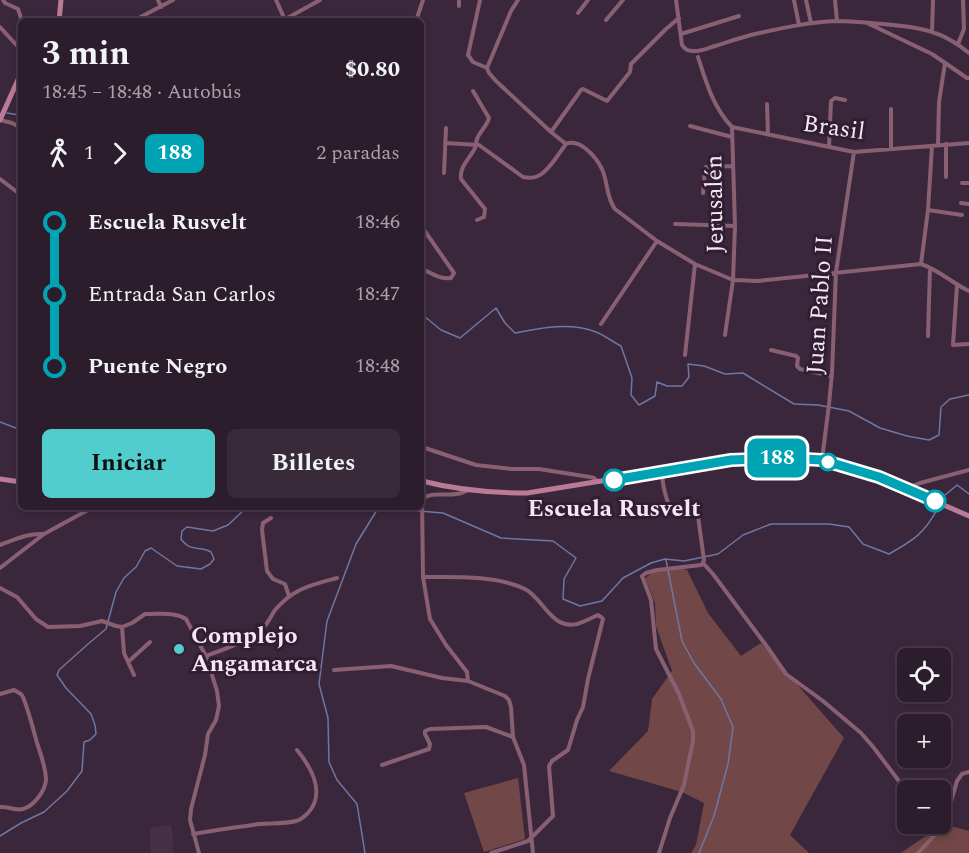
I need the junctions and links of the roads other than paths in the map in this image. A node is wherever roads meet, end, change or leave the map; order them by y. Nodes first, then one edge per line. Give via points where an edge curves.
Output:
1 (3, 0) edge
2 (61, 0) edge
3 (158, 0) edge
4 (173, 0) edge
5 (276, 0) edge
6 (320, 0) edge
7 (423, 0) edge
8 (459, 0) edge
9 (480, 0) edge
10 (518, 0) edge
11 (588, 0) edge
12 (623, 0) edge
13 (676, 0) edge
14 (794, 0) edge
15 (806, 0) edge
16 (835, 0) edge
17 (933, 0) edge
18 (963, 0) edge
19 (459, 6) dead end
20 (161, 7) junction
21 (578, 13) dead end
22 (739, 16) dead end
23 (21, 18) edge
24 (58, 18) edge
25 (139, 18) edge
26 (283, 18) edge
27 (289, 18) edge
28 (417, 18) edge
29 (679, 18) junction
30 (606, 20) dead end
31 (837, 21) junction
32 (864, 22) junction
33 (811, 23) junction
34 (799, 25) junction
35 (0, 27) edge
36 (932, 31) junction
37 (681, 34) junction
38 (958, 44) junction
39 (18, 47) edge
40 (969, 53) edge
41 (698, 57) dead end
42 (945, 63) junction
43 (487, 68) junction
44 (969, 78) edge
45 (18, 79) edge
46 (473, 91) dead end
47 (845, 99) dead end
48 (767, 104) dead end
49 (891, 109) dead end
50 (1, 118) edge
51 (18, 126) edge
52 (690, 126) dead end
53 (732, 127) junction
54 (446, 129) dead end
55 (551, 132) junction
56 (768, 134) junction
57 (732, 137) junction
58 (969, 142) edge
59 (446, 143) junction
60 (477, 144) junction
61 (566, 144) junction
62 (946, 144) junction
63 (938, 145) junction
64 (932, 146) junction
65 (829, 147) junction
66 (891, 149) junction
67 (854, 152) junction
68 (732, 166) junction
69 (444, 173) dead end
70 (946, 177) dead end
71 (0, 179) edge
72 (962, 183) dead end
73 (969, 183) edge
74 (18, 193) edge
75 (703, 193) dead end
76 (961, 203) dead end
77 (969, 204) edge
78 (928, 210) junction
79 (962, 215) dead end
80 (477, 220) dead end
81 (675, 224) dead end
82 (735, 226) junction
83 (424, 230) edge
84 (657, 241) junction
85 (695, 264) junction
86 (921, 264) junction
87 (930, 267) junction
88 (424, 270) edge
89 (836, 272) junction
90 (733, 280) junction
91 (957, 285) junction
92 (969, 291) edge
93 (601, 324) dead end
94 (725, 336) dead end
95 (928, 336) dead end
96 (969, 344) edge
97 (771, 350) dead end
98 (685, 355) dead end
99 (832, 376) junction
100 (424, 448) edge
101 (822, 460) junction
102 (969, 470) edge
103 (662, 471) junction
104 (0, 479) edge
105 (424, 481) edge
106 (18, 482) edge
107 (598, 482) junction
108 (907, 488) junction
109 (467, 491) junction
110 (424, 497) edge
111 (87, 510) edge
112 (423, 510) edge
113 (969, 516) edge
114 (271, 518) dead end
115 (44, 534) junction
116 (0, 545) edge
117 (704, 562) junction
118 (0, 568) edge
119 (423, 577) junction
120 (337, 578) dead end
121 (0, 588) edge
122 (289, 596) junction
123 (122, 627) junction
124 (150, 642) dead end
125 (206, 656) junction
126 (128, 662) junction
127 (334, 670) dead end
128 (134, 675) dead end
129 (468, 681) junction
130 (0, 694) edge
131 (513, 737) junction
132 (297, 750) dead end
133 (382, 765) dead end
134 (969, 772) edge
135 (899, 780) edge
136 (0, 807) edge
137 (193, 834) junction
138 (531, 838) junction
139 (199, 853) edge
140 (491, 853) edge
141 (533, 853) edge
142 (659, 853) edge
143 (918, 853) edge

1 - 23 street via 18,9
2 - 24 main road
3 - 20 street
4 - 20 street
5 - 26 street
6 - 27 street
7 - 28 street
8 - 19 street
9 - 43 street via 468,55 472,62
10 - 43 street
11 - 21 street
12 - 30 street
13 - 29 street
14 - 34 street
15 - 33 street
16 - 31 street
17 - 36 street
18 - 38 street via 964,29
20 - 25 street
22 - 37 street
29 - 37 street
29 - 55 street via 631,64 630,72 607,101 581,90
31 - 32 street
31 - 33 street
32 - 36 street
32 - 42 street
33 - 34 street
34 - 37 street via 695,52 683,47
35 - 39 street
36 - 38 street
38 - 40 street
41 - 53 street via 711,95
42 - 44 street
42 - 63 street
43 - 55 street
45 - 50 main road
46 - 60 street via 489,118
47 - 65 street via 831,101
48 - 56 street
49 - 66 street
50 - 51 street
52 - 57 street
53 - 56 street, Brasil
53 - 57 street, Jerusalén
54 - 59 street
55 - 61 street
56 - 65 street, Brasil
57 - 68 street, Jerusalén
58 - 62 street, Brasil
59 - 60 street
59 - 69 street
60 - 61 street via 530,178 544,172
60 - 80 street via 460,174 485,209 484,217
61 - 84 street via 578,143 593,157 601,168 610,204
62 - 63 street, Brasil
62 - 70 street
63 - 64 street, Brasil
64 - 66 street, Brasil
64 - 78 street
65 - 67 street, Brasil
66 - 67 street, Brasil
67 - 89 street, Juan Pablo II
68 - 75 street via 706,167
68 - 82 street, Jerusalén
71 - 74 street
72 - 73 street
76 - 77 street
78 - 79 street
78 - 86 street
81 - 82 street
82 - 90 street, Jerusalén
83 - 88 street via 454,273 448,279
84 - 85 street
84 - 93 street
85 - 90 street
85 - 98 street
86 - 87 street
86 - 89 street
87 - 91 street
87 - 95 street
89 - 90 street
89 - 99 street, Juan Pablo II
90 - 94 street, Jerusalén
91 - 92 street
91 - 96 street via 953,345
97 - 99 street via 795,355 800,369
99 - 101 street, Juan Pablo II
100 - 107 street via 476,465 550,470
101 - 103 main road via 731,460
101 - 108 main road
102 - 108 street
103 - 107 main road
103 - 117 street via 672,509 698,516
104 - 106 main road
105 - 109 main road
107 - 109 main road via 527,493
108 - 113 main road
109 - 110 street
111 - 115 street
112 - 119 street
114 - 122 street via 263,523 262,530 267,571 285,584
115 - 116 street via 27,535
115 - 118 street
117 - 135 street via 786,674 861,733
117 - 142 street via 642,576 651,600 656,649 693,731 687,775
119 - 129 street via 430,619
119 - 138 street via 467,577 526,589 550,615 569,625 598,615 603,619 583,707 570,744 566,752 549,764 553,816
120 - 122 street
121 - 123 street via 17,597 48,627 102,621
122 - 125 street via 264,628
123 - 125 street via 145,615 179,615 188,622
123 - 126 street
124 - 126 street
125 - 137 street via 219,706 208,734 191,809
126 - 128 street
127 - 129 street via 391,666
129 - 131 street via 509,700
130 - 136 street via 14,690 23,697 46,781 42,791 22,810
131 - 133 street via 486,727 430,729 425,734 429,749
131 - 138 street via 524,765
132 - 137 street via 312,774 317,795 303,817 297,821
134 - 143 street via 957,781 940,828
137 - 139 street
138 - 140 street
138 - 141 street

